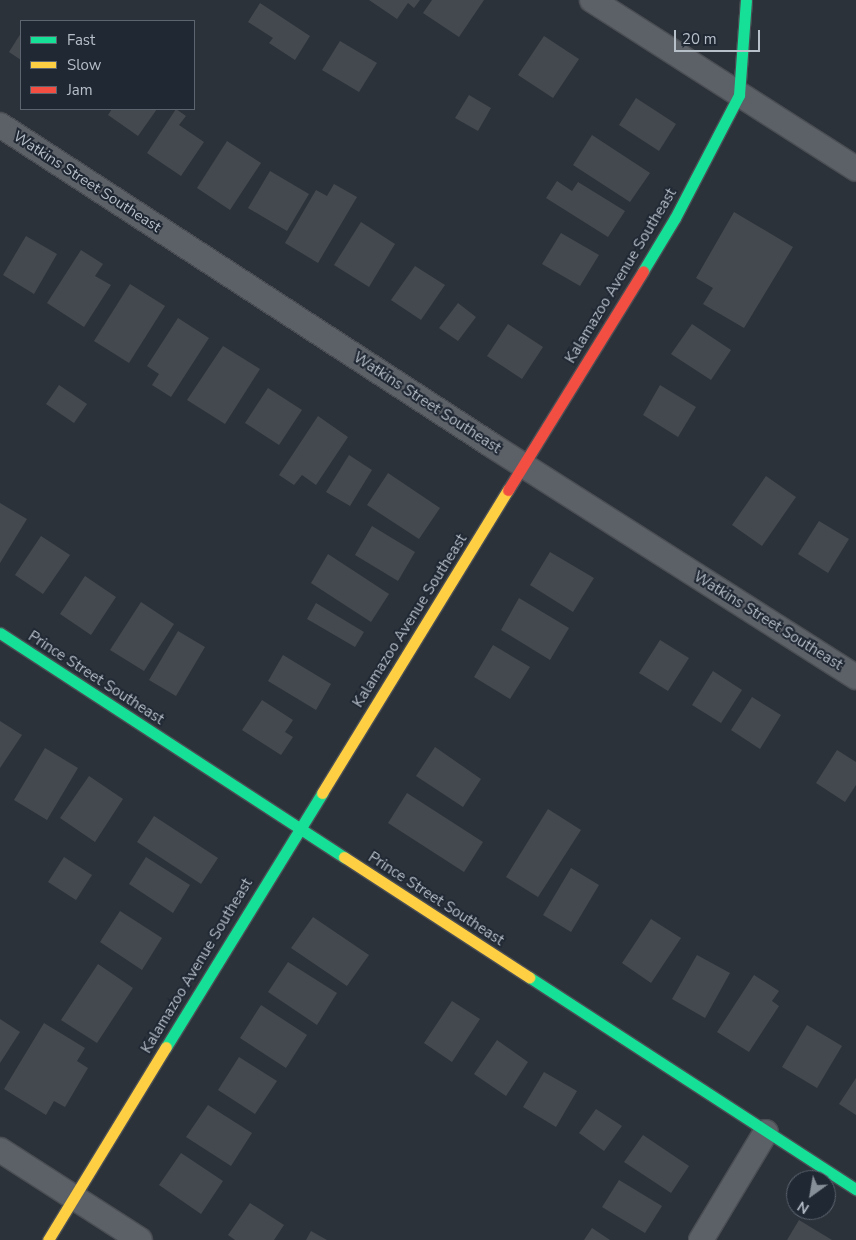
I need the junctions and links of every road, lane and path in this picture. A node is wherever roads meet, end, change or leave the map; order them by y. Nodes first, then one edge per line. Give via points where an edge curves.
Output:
1 (592, 0) edge
2 (746, 0) edge
3 (739, 94) junction
4 (0, 125) edge
5 (856, 169) edge
6 (524, 466) junction
7 (0, 633) edge
8 (856, 677) edge
9 (299, 828) junction
10 (766, 1132) junction
11 (0, 1150) edge
12 (856, 1189) edge
13 (74, 1198) junction
14 (48, 1240) edge
15 (140, 1240) edge
16 (701, 1240) edge

1 - 3 street
2 - 3 street, Kalamazoo Avenue Southeast
3 - 5 street
3 - 6 street, Kalamazoo Avenue Southeast via 676,218
4 - 6 street, Watkins Street Southeast
6 - 8 street, Watkins Street Southeast
6 - 9 street, Kalamazoo Avenue Southeast
7 - 9 street, Prince Street Southeast
9 - 10 street, Prince Street Southeast
9 - 13 street, Kalamazoo Avenue Southeast
10 - 12 street, Prince Street Southeast
10 - 16 street
11 - 13 street
13 - 14 street, Kalamazoo Avenue Southeast
13 - 15 street

